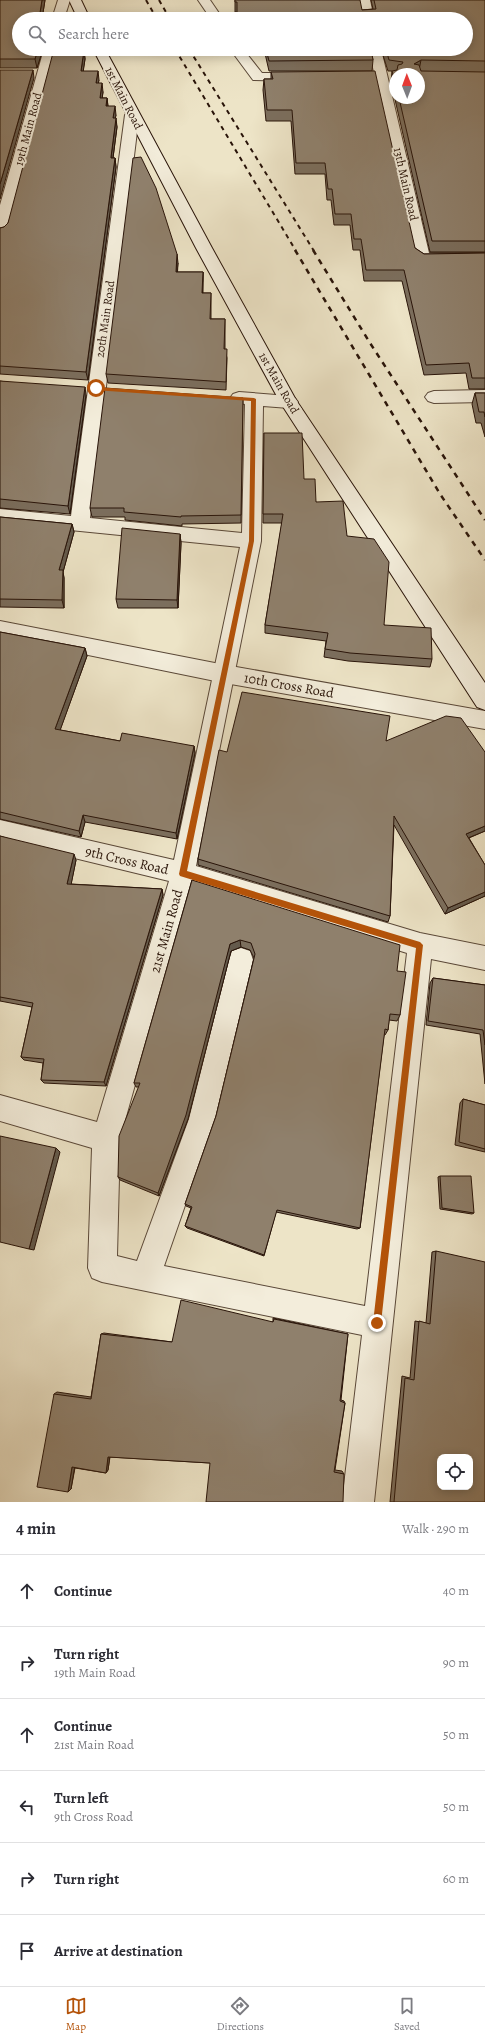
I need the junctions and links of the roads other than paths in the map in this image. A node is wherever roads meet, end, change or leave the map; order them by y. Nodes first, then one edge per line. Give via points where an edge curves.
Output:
1 (64, 0) edge
2 (75, 0) edge
3 (204, 0) edge
4 (364, 0) edge
5 (60, 12) edge
6 (81, 12) edge
7 (212, 12) edge
8 (367, 12) edge
9 (48, 56) edge
10 (102, 56) edge
11 (242, 56) edge
12 (378, 56) edge
13 (28, 73) edge
14 (43, 73) junction
15 (366, 76) edge
16 (388, 76) edge
17 (312, 77) edge
18 (132, 115) junction
19 (0, 232) edge
20 (485, 258) edge
21 (485, 396) edge
22 (222, 397) edge
23 (434, 397) dead end
24 (254, 399) junction
25 (289, 402) junction
26 (0, 516) edge
27 (80, 523) junction
28 (252, 541) junction
29 (0, 629) edge
30 (225, 674) junction
31 (485, 701) edge
32 (485, 720) edge
33 (0, 830) edge
34 (183, 874) junction
35 (420, 945) junction
36 (485, 958) edge
37 (241, 960) dead end
38 (0, 1108) edge
39 (106, 1138) junction
40 (146, 1276) junction
41 (377, 1323) junction
42 (358, 1502) edge

1 - 5 street
2 - 6 street
3 - 7 street
4 - 8 street
9 - 14 street, 19th Main Road
10 - 18 street, 1st Main Road
11 - 17 street via 258,77
12 - 16 street, 13th Main Road
13 - 14 street
14 - 19 street, 19th Main Road
15 - 16 street
16 - 20 street, 13th Main Road via 422,258
18 - 25 street, 1st Main Road
18 - 27 street, 20th Main Road
21 - 23 street
22 - 24 street
24 - 25 street
24 - 28 street
25 - 31 street, 1st Main Road
26 - 27 street
27 - 28 street
28 - 30 street
29 - 30 street, 10th Cross Road
30 - 32 street, 10th Cross Road
30 - 34 street, 21st Main Road
33 - 34 street, 9th Cross Road
34 - 35 street, 9th Cross Road
34 - 39 street, 21st Main Road
35 - 36 street, 9th Cross Road
35 - 41 street
37 - 40 street via 202,1119
38 - 39 street
39 - 40 street, 21st Main Road via 102,1268
40 - 41 street
41 - 42 street

